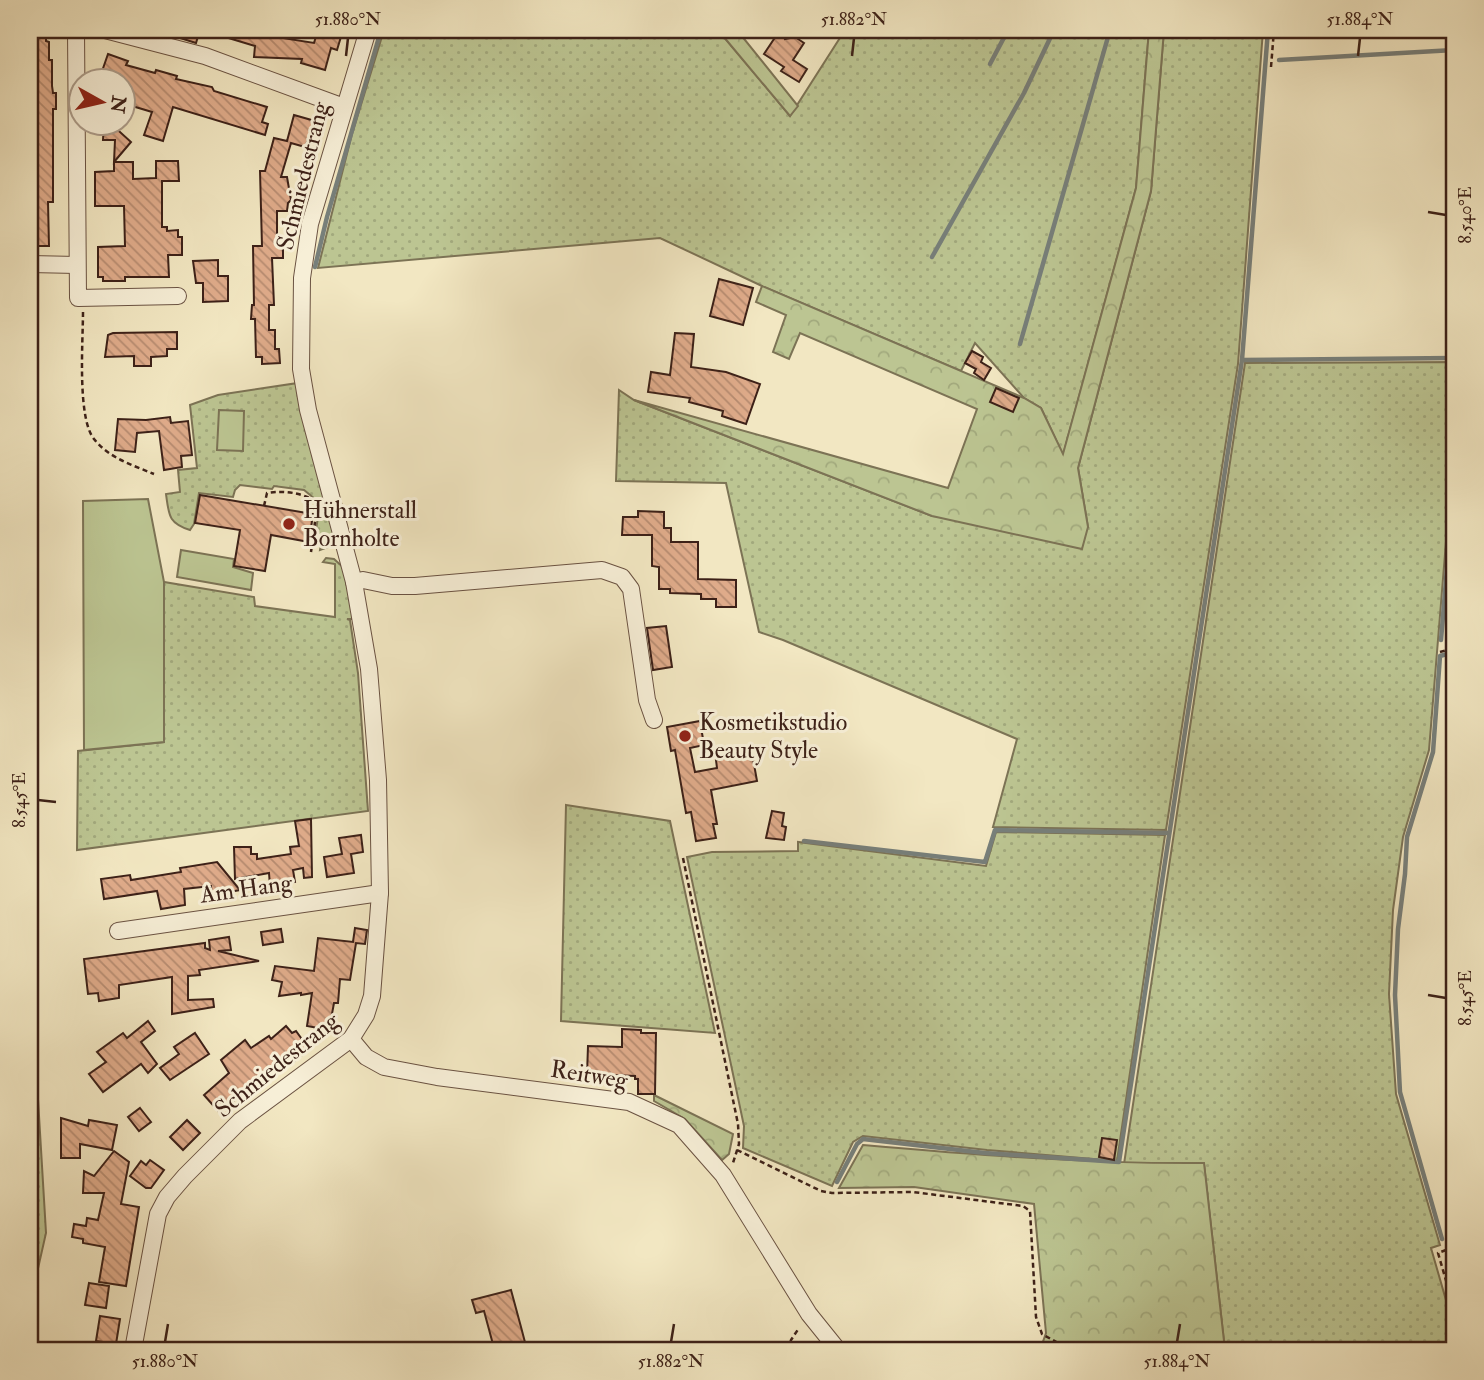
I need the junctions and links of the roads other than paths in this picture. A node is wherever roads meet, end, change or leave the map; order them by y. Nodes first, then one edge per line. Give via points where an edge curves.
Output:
1 (76, 30) edge
2 (105, 30) edge
3 (368, 30) edge
4 (344, 107) junction
5 (30, 264) edge
6 (77, 265) junction
7 (178, 296) dead end
8 (354, 582) junction
9 (654, 720) dead end
10 (380, 893) junction
11 (118, 931) dead end
12 (351, 1039) junction
13 (134, 1350) edge
14 (838, 1350) edge

1 - 6 street
2 - 4 street via 205,56
3 - 4 street, Schmiedestrang
4 - 8 street, Schmiedestrang via 310,224 302,278 301,369 326,502
5 - 6 street
6 - 7 street via 78,298
8 - 9 street via 415,586 602,570 622,577 631,589
8 - 10 street, Schmiedestrang via 369,670 379,780
10 - 11 street, Am Hang
10 - 12 street, Schmiedestrang via 372,996
12 - 13 street, Schmiedestrang via 240,1121 167,1197 158,1214
12 - 14 street, Reitweg via 366,1057 384,1067 629,1102 679,1125 723,1175 809,1314

